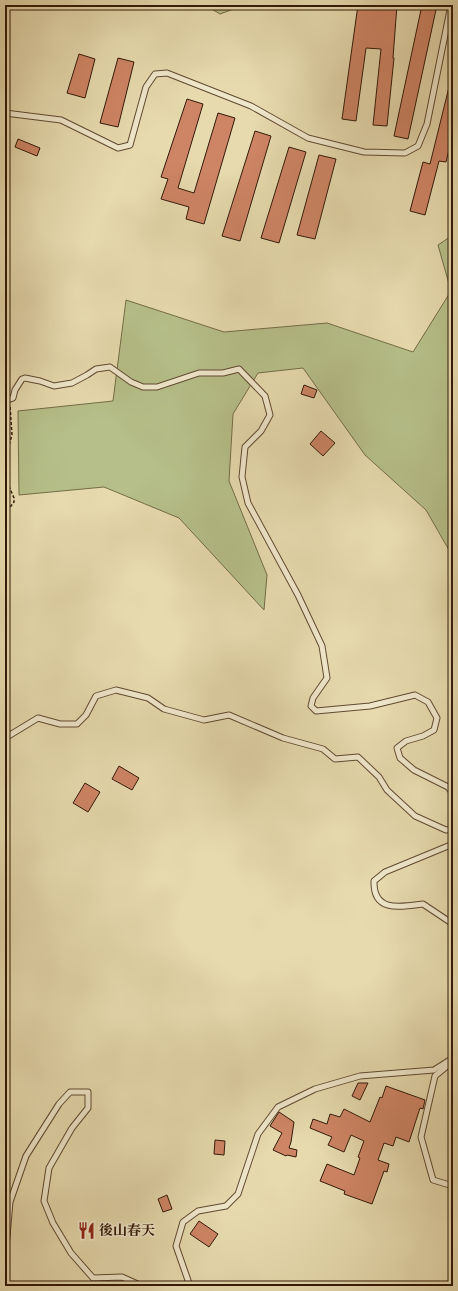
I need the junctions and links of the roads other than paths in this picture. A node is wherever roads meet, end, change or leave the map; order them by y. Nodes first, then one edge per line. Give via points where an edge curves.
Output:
1 (451, 5) edge
2 (5, 113) edge
3 (6, 401) edge
4 (5, 738) edge
5 (453, 794) edge
6 (453, 829) edge
7 (453, 844) edge
8 (453, 924) edge
9 (453, 1060) edge
10 (453, 1186) edge
11 (5, 1260) edge
12 (142, 1286) edge
13 (190, 1286) edge

1 - 2 lane via 427,124 418,146 404,154 364,152 308,138 251,106 167,73 155,74 146,87 130,145 118,148 61,120
3 - 5 lane via 13,398 15,390 25,378 54,386 72,383 96,369 110,367 143,387 157,387 199,373 223,373 239,369 265,396 270,415 261,431 246,447 242,477 248,503 298,595 322,646 327,678 313,698 311,706 316,711 370,706 415,695 428,702 437,718 434,730 406,741 397,748 400,758 414,770 448,787
4 - 6 lane via 38,718 60,724 77,724 96,696 116,690 148,698 164,709 204,720 229,715 283,738 322,749 335,759 358,757 379,776 387,790 416,816 446,830
7 - 8 lane via 385,872 374,881 374,892 380,901 396,907 423,904
9 - 10 lane via 435,1076 421,1137 433,1180
9 - 13 lane via 434,1070 360,1076 315,1089 278,1107 258,1134 238,1194 226,1206 198,1211 183,1222 176,1246
11 - 12 lane via 10,1202 26,1156 59,1104 70,1092 88,1092 88,1108 72,1128 49,1168 44,1201 53,1223 71,1253 93,1278 122,1277

